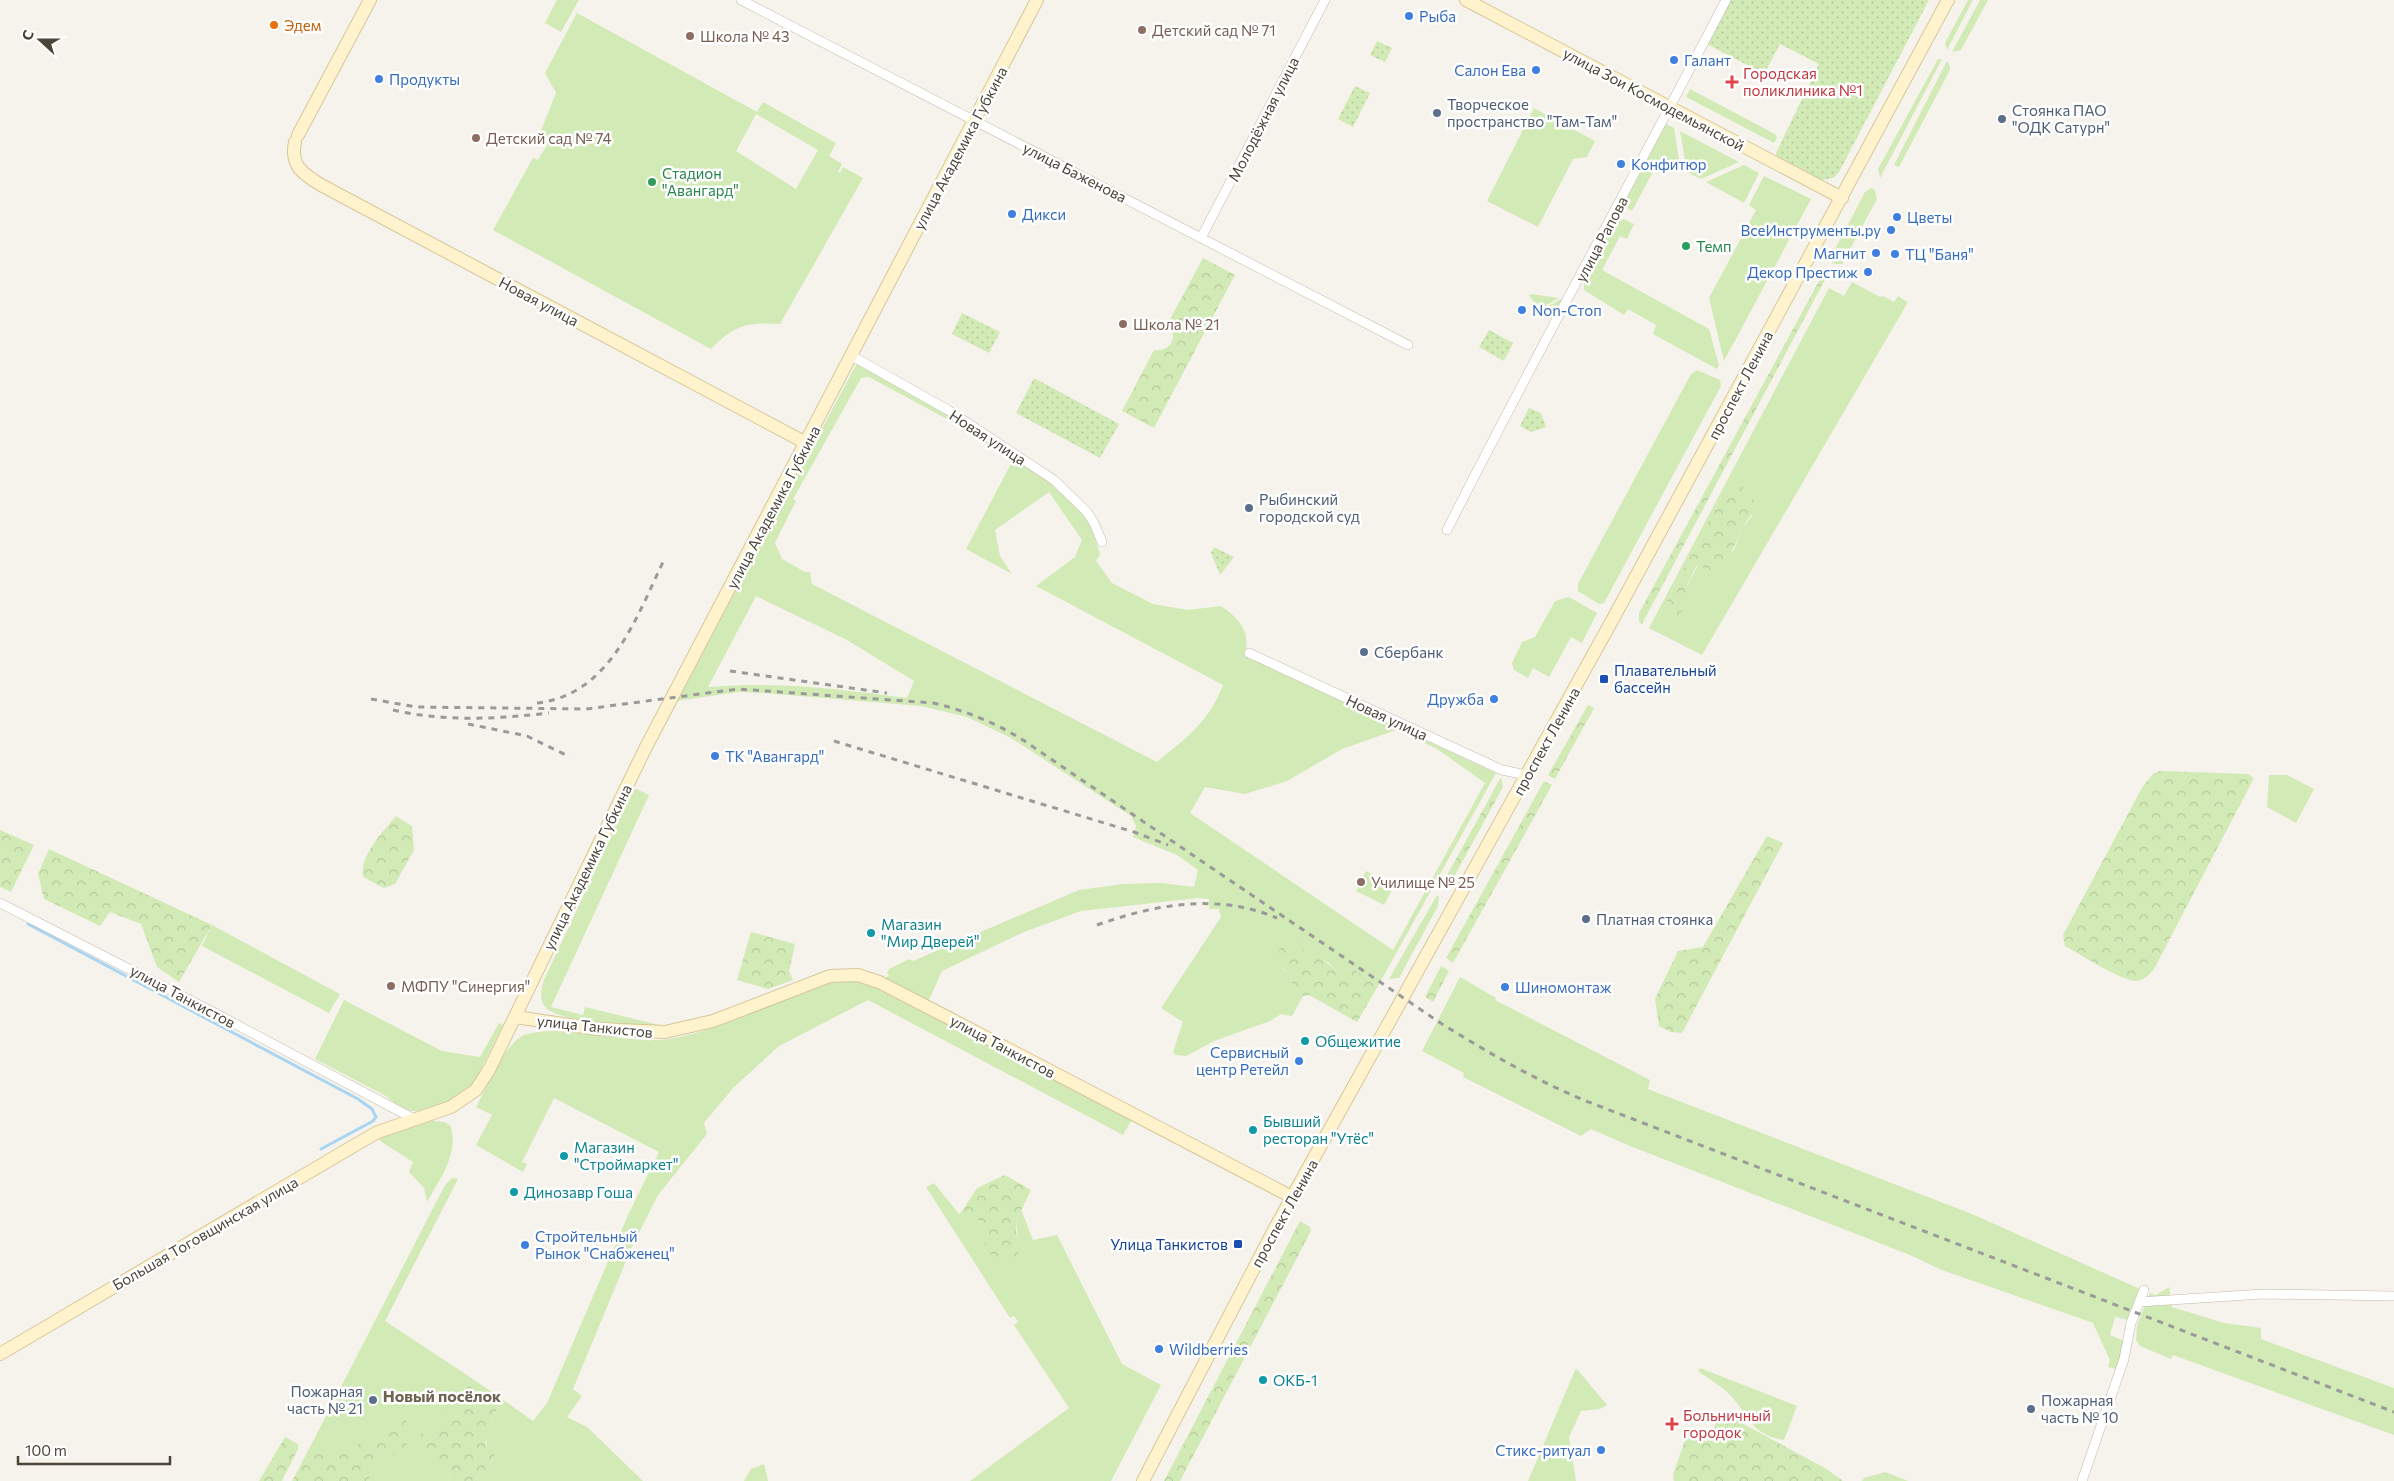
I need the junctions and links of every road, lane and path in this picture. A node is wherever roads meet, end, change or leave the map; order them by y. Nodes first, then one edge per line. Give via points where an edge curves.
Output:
1 (370, 0) edge
2 (742, 0) edge
3 (1037, 0) edge
4 (1325, 0) edge
5 (1466, 0) edge
6 (1726, 0) edge
7 (1948, 0) edge
8 (1670, 107) junction
9 (974, 120) junction
10 (1842, 198) junction
11 (1201, 238) junction
12 (1408, 345) dead end
13 (852, 356) junction
14 (806, 443) junction
15 (1447, 530) dead end
16 (1102, 542) dead end
17 (1249, 653) dead end
18 (1527, 775) junction
19 (0, 903) edge
20 (514, 1017) junction
21 (414, 1119) junction
22 (1292, 1197) junction
23 (2144, 1290) dead end
24 (2394, 1296) edge
25 (2139, 1302) junction
26 (0, 1354) edge
27 (1143, 1481) edge
28 (2082, 1481) edge

1 - 14 street, Новая улица via 296,139 293,157 298,168 322,185
2 - 9 street, улица Баженова
3 - 9 street, улица Академика Губкина
4 - 11 street, Молодёжная улица
5 - 8 street, улица Зои Космодемьянской
6 - 8 street, улица Рапова
7 - 10 street, проспект Ленина
8 - 10 street, улица Зои Космодемьянской
8 - 15 street, улица Рапова via 1530,367
9 - 11 street, улица Баженова
9 - 13 street, улица Академика Губкина
10 - 18 street, проспект Ленина
11 - 12 street, улица Баженова
13 - 14 street, улица Академика Губкина
13 - 16 street, Новая улица via 948,410 1054,480 1087,512
14 - 20 street, улица Академика Губкина via 644,749
17 - 18 street, Новая улица via 1502,770
18 - 22 street, проспект Ленина
19 - 21 street, улица Танкистов
20 - 21 street via 476,1090 451,1107
20 - 22 street, улица Танкистов via 635,1032 673,1031 713,1021 830,976 858,975 919,1002
21 - 26 street, Большая Тоговщинская улица via 362,1141
22 - 27 street, проспект Ленина
23 - 25 street
24 - 25 street via 2263,1294
25 - 28 street via 2124,1359

